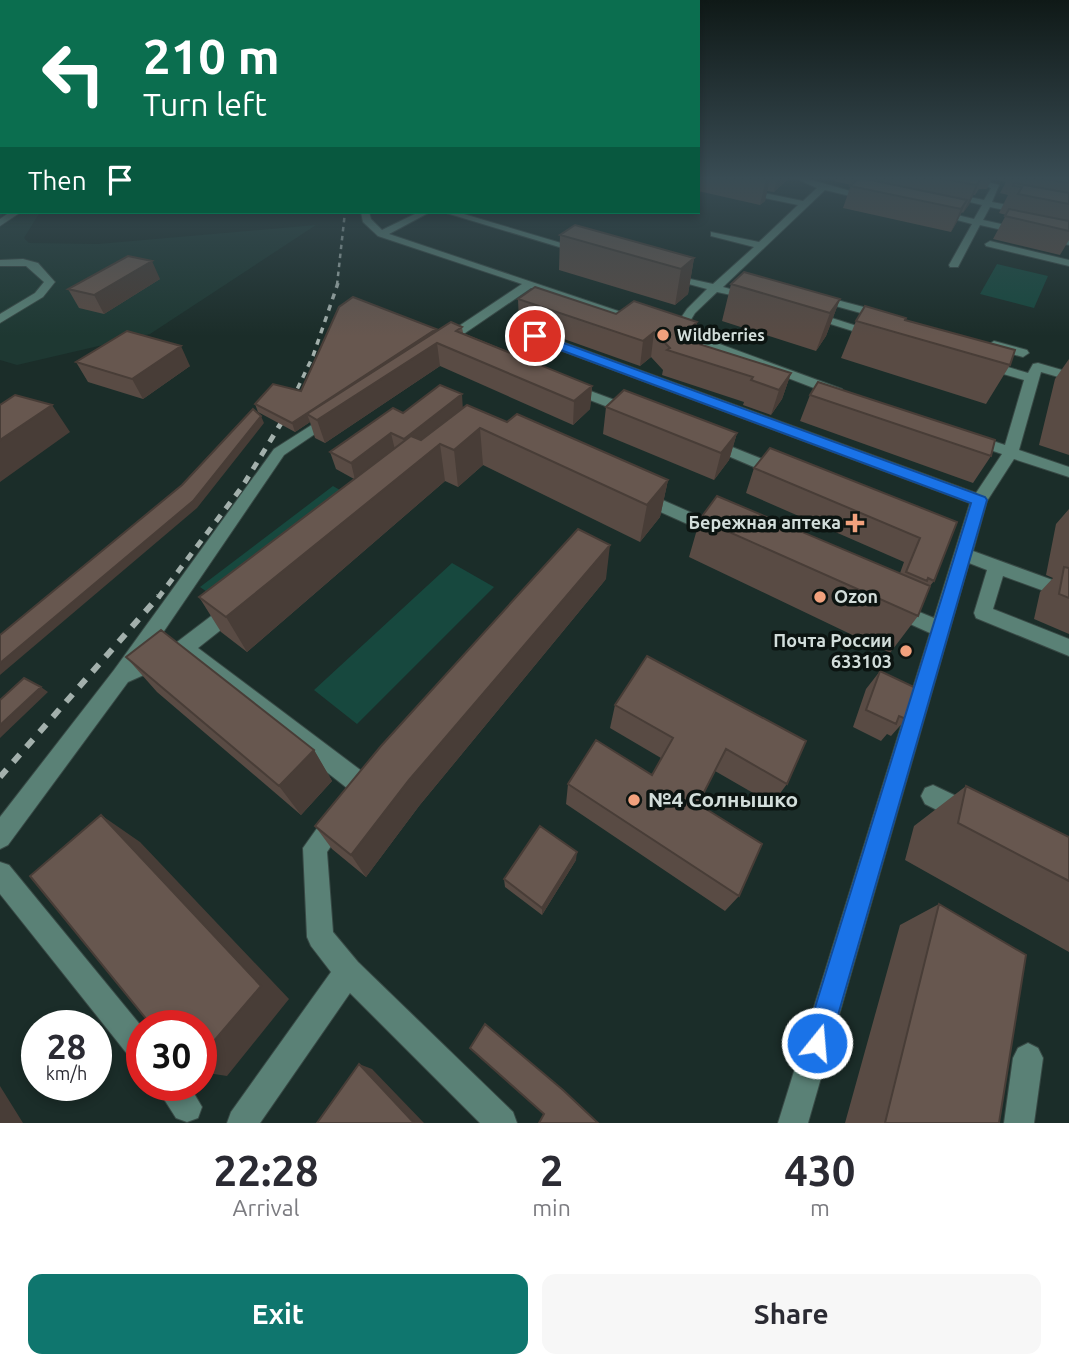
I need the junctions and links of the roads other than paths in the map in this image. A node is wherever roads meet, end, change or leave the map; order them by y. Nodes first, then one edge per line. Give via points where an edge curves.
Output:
1 (378, 231) edge
2 (386, 231) edge
3 (515, 231) edge
4 (775, 231) edge
5 (972, 231) edge
6 (1020, 231) edge
7 (381, 234) junction
8 (715, 234) dead end
9 (1069, 242) edge
10 (990, 244) dead end
11 (760, 246) junction
12 (594, 254) edge
13 (0, 263) edge
14 (1069, 263) edge
15 (954, 265) dead end
16 (656, 272) edge
17 (531, 283) junction
18 (715, 287) junction
19 (802, 293) edge
20 (766, 302) edge
21 (792, 310) edge
22 (893, 318) edge
23 (0, 319) edge
24 (513, 328) dead end
25 (677, 333) junction
26 (883, 336) edge
27 (984, 343) edge
28 (433, 349) edge
29 (1023, 353) dead end
30 (969, 360) edge
31 (1034, 372) junction
32 (1069, 376) edge
33 (556, 382) edge
34 (631, 391) junction
35 (848, 397) edge
36 (345, 408) edge
37 (641, 415) edge
38 (961, 435) edge
39 (692, 436) edge
40 (1011, 452) junction
41 (1069, 472) edge
42 (793, 477) edge
43 (620, 488) edge
44 (979, 500) junction
45 (732, 537) edge
46 (958, 545) junction
47 (997, 566) junction
48 (1069, 593) edge
49 (247, 598) edge
50 (881, 603) edge
51 (940, 629) junction
52 (184, 648) junction
53 (1069, 648) edge
54 (121, 676) junction
55 (933, 796) dead end
56 (983, 821) edge
57 (0, 837) edge
58 (0, 874) edge
59 (348, 972) junction
60 (126, 1030) edge
61 (1028, 1058) dead end
62 (246, 1121) edge
63 (502, 1123) edge
64 (793, 1123) edge
65 (1019, 1123) edge

1 - 7 street
2 - 7 street
3 - 12 street
4 - 11 street
5 - 15 street
6 - 9 street
7 - 17 street
8 - 11 street
10 - 14 street
11 - 18 street
13 - 23 street via 37,265 50,282 39,295
16 - 18 street
17 - 25 street
17 - 28 street via 460,337
18 - 20 street
18 - 25 street
19 - 22 street
21 - 26 street
24 - 34 street
25 - 35 street
27 - 29 street
30 - 31 street
31 - 32 street
31 - 40 street
33 - 34 street
34 - 37 street
34 - 44 street
36 - 54 street via 279,452
38 - 40 street
39 - 42 street
40 - 41 street
40 - 44 street
43 - 45 street
44 - 46 street
46 - 47 street
46 - 51 street
47 - 48 street
47 - 53 street via 983,613
49 - 52 street
50 - 51 street
51 - 64 street
52 - 54 street
52 - 59 street via 368,781 315,848 320,937
54 - 57 street
55 - 56 street
58 - 60 street
59 - 62 street
59 - 63 street
61 - 65 street

